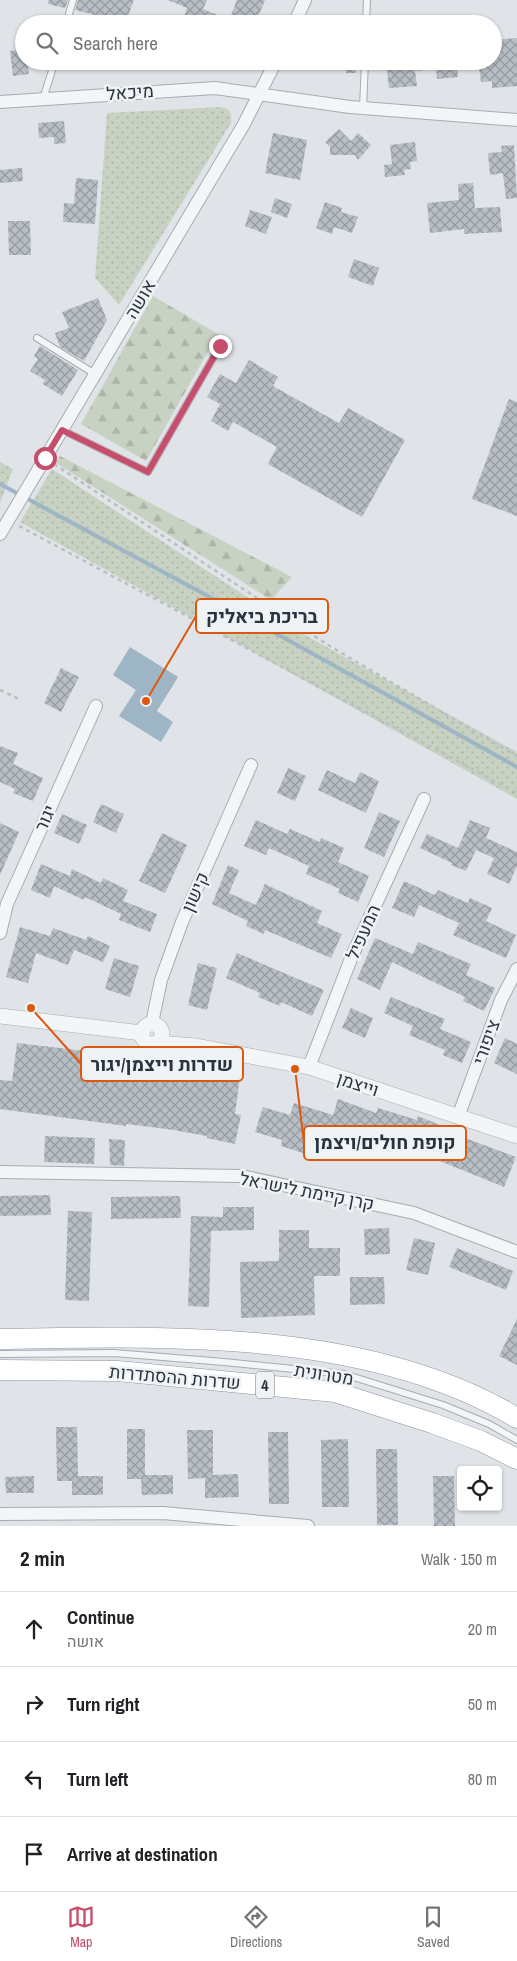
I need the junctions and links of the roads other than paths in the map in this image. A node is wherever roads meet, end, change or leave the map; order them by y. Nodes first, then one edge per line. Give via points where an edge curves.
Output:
1 (73, 0) edge
2 (305, 0) edge
3 (367, 0) edge
4 (69, 15) edge
5 (298, 15) edge
6 (366, 15) edge
7 (52, 70) edge
8 (272, 70) edge
9 (365, 70) edge
10 (260, 93) junction
11 (43, 99) junction
12 (0, 102) edge
13 (363, 108) junction
14 (517, 120) edge
15 (37, 338) dead end
16 (220, 346) dead end
17 (95, 374) junction
18 (62, 430) junction
19 (0, 534) edge
20 (96, 706) dead end
21 (251, 766) dead end
22 (424, 799) dead end
23 (0, 933) edge
24 (517, 968) edge
25 (0, 1016) edge
26 (151, 1028) junction
27 (196, 1046) junction
28 (309, 1067) junction
29 (458, 1117) junction
30 (517, 1136) edge
31 (0, 1172) edge
32 (517, 1252) edge
33 (0, 1339) edge
34 (0, 1354) edge
35 (0, 1370) edge
36 (517, 1418) edge
37 (517, 1440) edge
38 (517, 1459) edge
39 (0, 1514) edge
40 (308, 1526) edge

1 - 4 lane
2 - 5 street
3 - 6 lane
7 - 11 lane
8 - 10 street, אושה
9 - 13 lane
10 - 11 street, מיכאל via 216,88
10 - 13 street, מיכאל
10 - 17 street, אושה
11 - 12 street, מיכאל
13 - 14 street, מיכאל
15 - 17 lane
16 - 18 lane via 148,472
17 - 18 street, אושה
18 - 19 street, אושה
20 - 23 street, יגור via 7,904
21 - 26 street, קישון via 182,922 161,980
22 - 28 street, המעפיל via 352,956
24 - 29 street, ציפורי
25 - 26 street, וייצמן
26 - 27 street, וייצמן
26 - 27 street, וייצמן via 146,1042
27 - 28 street, וייצמן
28 - 29 street, וייצמן
29 - 30 street, וייצמן
31 - 32 street, קרן קיימת לישראל via 241,1176 414,1213
33 - 36 highway, שדרות ההסתדרות / 4 via 114,1337 230,1341 347,1355 444,1382
34 - 37 lane, מטרונית via 114,1353 344,1374 443,1405
35 - 38 highway, שדרות ההסתדרות / 4 via 118,1371 335,1392 481,1441
39 - 40 street via 163,1513

